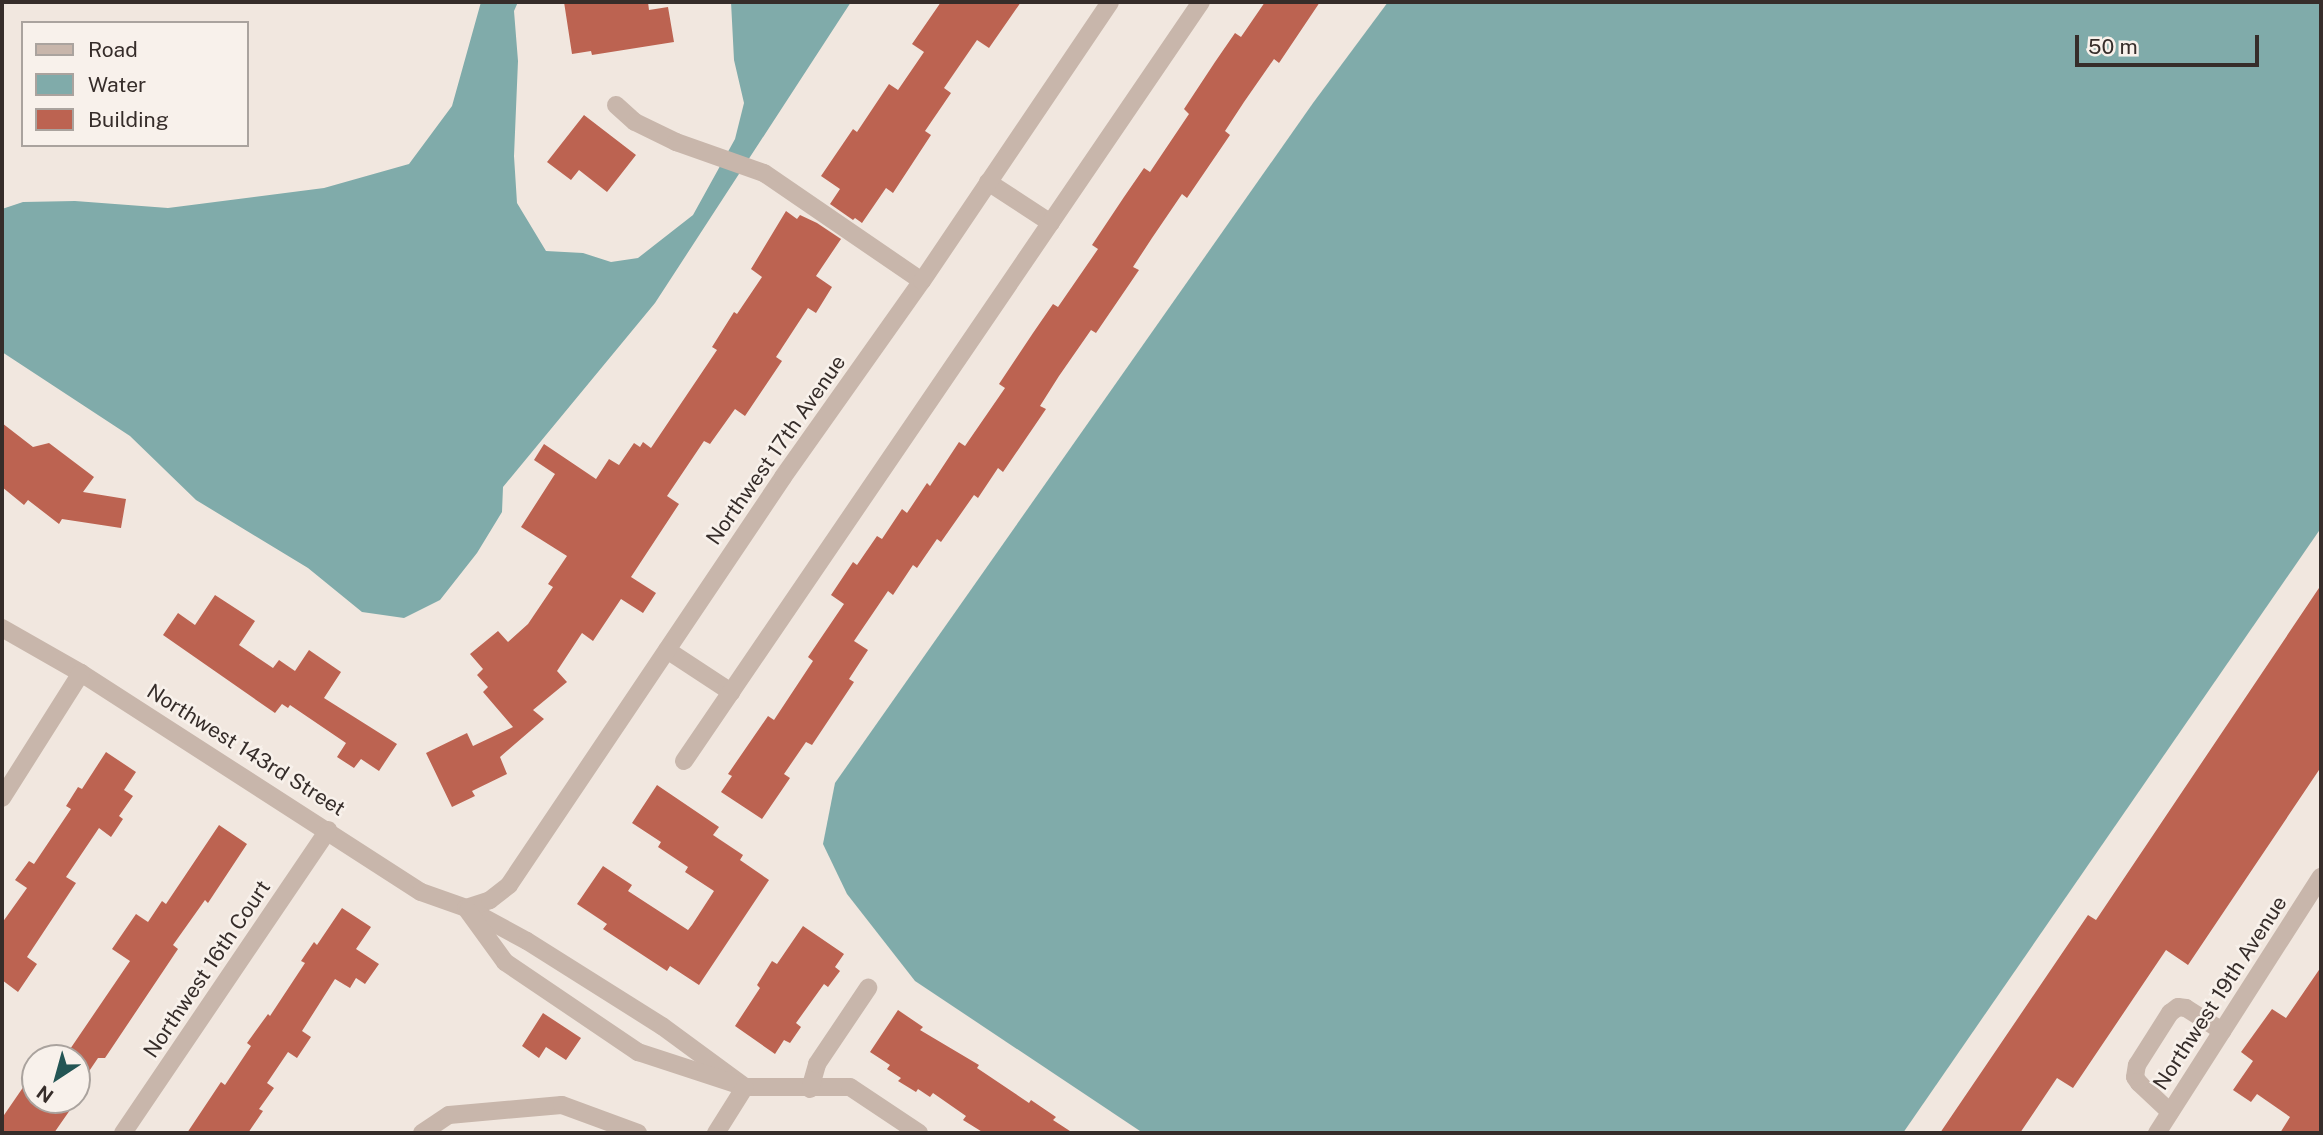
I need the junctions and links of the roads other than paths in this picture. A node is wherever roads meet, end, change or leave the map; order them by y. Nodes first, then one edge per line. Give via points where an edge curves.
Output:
1 (1110, 2) edge
2 (1201, 2) edge
3 (616, 105) dead end
4 (988, 182) junction
5 (1051, 223) junction
6 (922, 281) junction
7 (2, 628) edge
8 (667, 650) junction
9 (81, 673) junction
10 (732, 692) junction
11 (684, 761) dead end
12 (2, 798) edge
13 (328, 830) junction
14 (2321, 877) edge
15 (466, 908) junction
16 (868, 988) dead end
17 (2222, 1031) junction
18 (745, 1087) junction
19 (810, 1089) junction
20 (2170, 1112) junction
21 (123, 1133) edge
22 (422, 1133) edge
23 (638, 1133) edge
24 (716, 1133) edge
25 (919, 1133) edge
26 (2157, 1133) edge

1 - 4 street, Northwest 17th Avenue
2 - 5 street
3 - 6 street via 676,142 764,173
4 - 5 street
4 - 6 street, Northwest 17th Avenue
5 - 10 street
6 - 8 street, Northwest 17th Avenue
7 - 9 street, Northwest 143rd Street
8 - 10 street
8 - 15 street, Northwest 17th Avenue via 509,885 490,900
9 - 12 street
9 - 13 street, Northwest 143rd Street
10 - 11 street
13 - 15 street, Northwest 143rd Street via 421,891
13 - 21 street, Northwest 16th Court
14 - 17 street, Northwest 19th Avenue
15 - 18 street, Northwest 143rd Street via 662,1026
15 - 18 street via 505,962 638,1052
16 - 19 street via 817,1064
17 - 20 street, Northwest 19th Avenue
17 - 20 street via 2186,1008 2170,1013 2137,1065 2135,1077
18 - 19 street
18 - 24 street
19 - 25 street via 850,1087
20 - 26 street, Northwest 19th Avenue
22 - 23 street via 449,1115 562,1105

